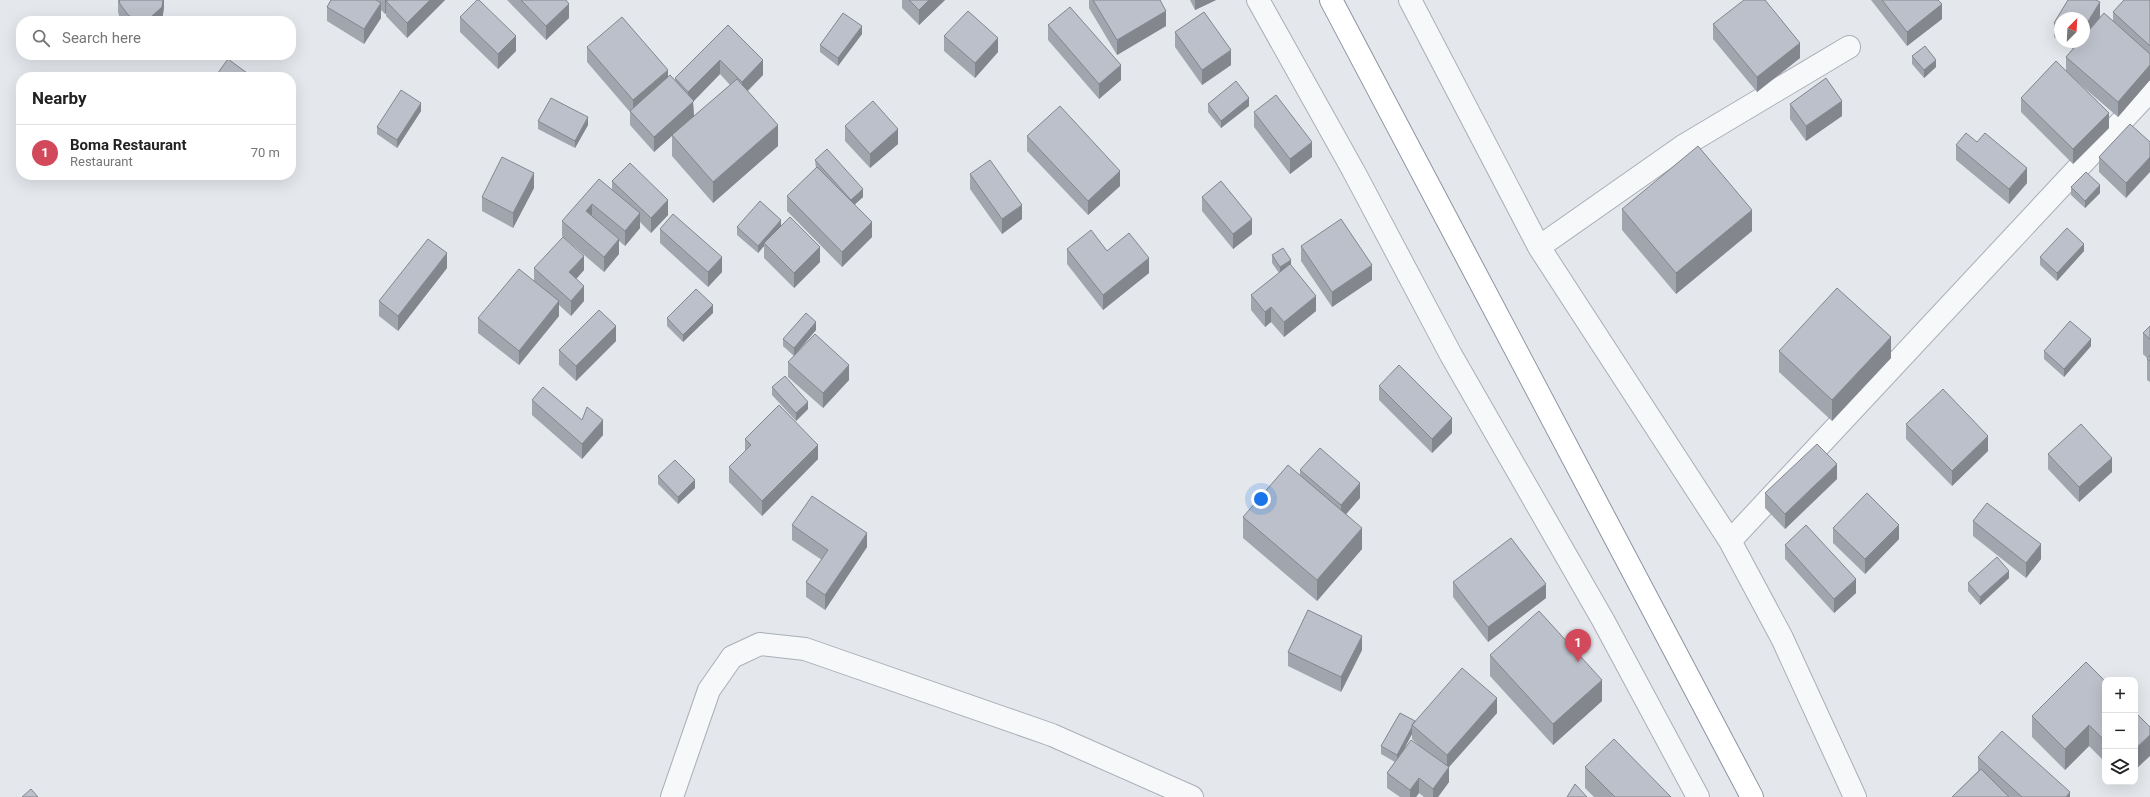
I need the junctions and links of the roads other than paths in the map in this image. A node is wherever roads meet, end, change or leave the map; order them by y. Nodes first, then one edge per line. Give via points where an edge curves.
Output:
1 (1258, 0) edge
2 (1331, 0) edge
3 (1410, 0) edge
4 (1849, 47) dead end
5 (2150, 91) edge
6 (1539, 247) junction
7 (1730, 541) junction
8 (672, 797) edge
9 (1192, 797) edge
10 (1698, 797) edge
11 (1752, 797) edge
12 (1855, 797) edge

1 - 10 street via 1353,170 1455,362 1604,620
2 - 11 highway
3 - 6 street
4 - 6 street via 1683,146
5 - 7 street
6 - 7 street
7 - 12 street via 1782,638
8 - 9 street via 709,690 732,657 760,644 805,649 1052,735

